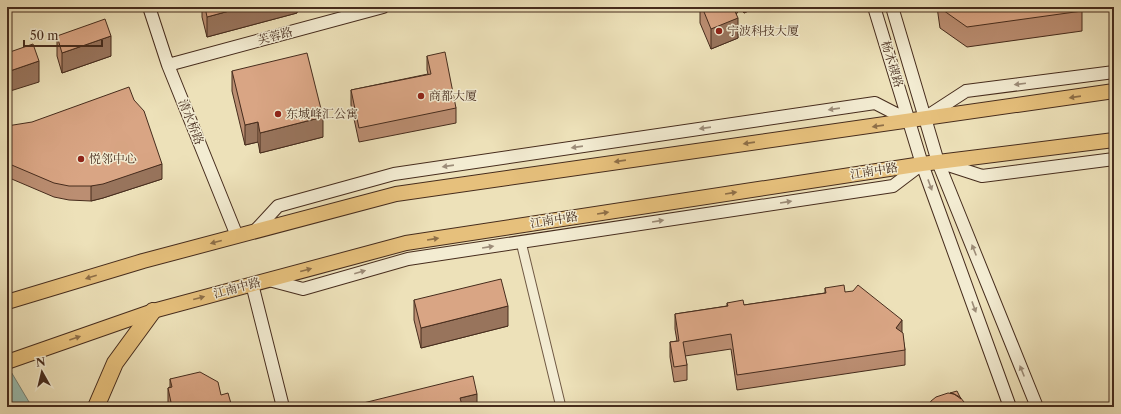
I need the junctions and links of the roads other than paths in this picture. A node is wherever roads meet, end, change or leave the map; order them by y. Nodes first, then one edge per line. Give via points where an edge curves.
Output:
1 (149, 7) edge
2 (383, 7) edge
3 (874, 7) edge
4 (892, 7) edge
5 (168, 66) junction
6 (1114, 72) edge
7 (1114, 91) edge
8 (926, 117) junction
9 (910, 121) junction
10 (1114, 140) edge
11 (1114, 159) edge
12 (938, 162) junction
13 (922, 164) junction
14 (254, 232) junction
15 (237, 236) junction
16 (521, 242) junction
17 (269, 280) junction
18 (252, 284) junction
19 (7, 302) edge
20 (153, 311) junction
21 (7, 362) edge
22 (96, 407) edge
23 (283, 407) edge
24 (561, 407) edge
25 (1010, 407) edge
26 (1037, 407) edge

1 - 5 main road, 清水桥路
2 - 5 main road, 芙蓉路
3 - 9 main road, 杨木碶路
4 - 8 main road, 杨木碶路
5 - 15 main road, 清水桥路
6 -> 8 main road via 966,90
7 -> 8 main road
8 - 9 main road
8 - 12 main road, 杨木碶路
9 - 13 main road, 杨木碶路
9 -> 14 main road via 396,194
9 -> 14 main road via 875,103 394,174 278,206
10 - 12 main road, 江南中路
11 - 12 main road via 982,176
12 - 13 main road, 江南中路
26 -> 12 main road, 杨木碶路
16 -> 13 main road via 893,186
17 -> 13 main road, 江南中路 via 406,243
13 -> 25 main road, 杨木碶路
14 - 15 main road
15 -> 19 main road
17 -> 16 main road via 303,288 408,259
16 - 24 street
17 - 18 main road, 江南中路
20 -> 18 main road, 江南中路
18 - 23 main road
21 -> 20 main road, 江南中路
20 - 22 highway via 115,363

